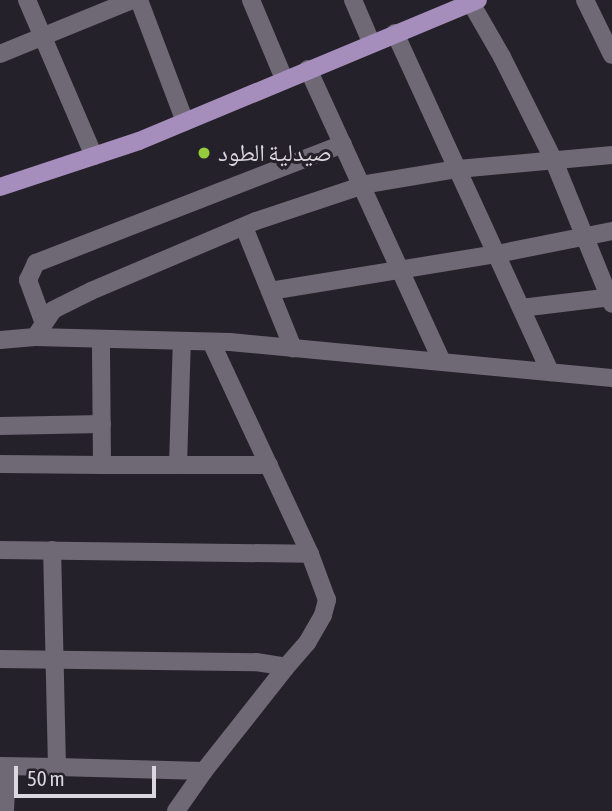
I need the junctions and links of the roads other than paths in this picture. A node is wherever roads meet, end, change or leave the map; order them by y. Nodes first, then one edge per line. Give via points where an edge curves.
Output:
1 (27, 0) edge
2 (132, 0) edge
3 (139, 0) edge
4 (251, 0) edge
5 (354, 0) edge
6 (585, 0) edge
7 (474, 1) edge
8 (395, 33) junction
9 (42, 36) junction
10 (371, 42) junction
11 (0, 54) edge
12 (612, 55) edge
13 (308, 69) junction
14 (284, 79) junction
15 (185, 121) junction
16 (343, 144) junction
17 (612, 155) edge
18 (94, 156) junction
19 (554, 161) junction
20 (458, 169) junction
21 (362, 186) junction
22 (0, 187) edge
23 (244, 227) junction
24 (612, 231) edge
25 (583, 236) junction
26 (497, 254) junction
27 (398, 268) junction
28 (270, 291) junction
29 (611, 299) edge
30 (521, 308) junction
31 (39, 329) junction
32 (101, 339) junction
33 (0, 340) edge
34 (182, 341) junction
35 (211, 342) junction
36 (293, 348) junction
37 (442, 362) junction
38 (550, 372) junction
39 (612, 378) edge
40 (102, 424) junction
41 (0, 426) edge
42 (0, 464) edge
43 (102, 465) junction
44 (178, 465) junction
45 (268, 465) junction
46 (0, 550) edge
47 (52, 550) junction
48 (310, 554) junction
49 (0, 659) edge
50 (57, 659) junction
51 (286, 667) junction
52 (4, 766) edge
53 (57, 767) junction
54 (204, 771) junction
55 (5, 811) edge
56 (176, 811) edge

1 - 9 street
2 - 9 street
3 - 15 street
4 - 14 street
5 - 10 street
6 - 12 street
7 - 8 main road
7 - 19 street
8 - 10 main road
8 - 20 street
9 - 11 street
9 - 18 street
10 - 13 main road
13 - 14 main road
13 - 16 street
14 - 15 main road
15 - 18 main road
16 - 21 street
16 - 31 street via 36,264 28,280
17 - 19 street
18 - 22 main road
19 - 20 street
19 - 25 street
20 - 21 street
20 - 26 street
21 - 23 street
21 - 27 street
23 - 28 street
23 - 31 street via 91,290 53,310
24 - 25 street
25 - 26 street
25 - 29 street
26 - 27 street
26 - 30 street
27 - 28 street
27 - 37 street
28 - 36 street
29 - 30 street
30 - 38 street
31 - 32 street
31 - 33 street
32 - 34 street
32 - 40 street
34 - 35 street
34 - 44 street
35 - 36 street
35 - 45 street
36 - 37 street
37 - 38 street
38 - 39 street
40 - 41 street
40 - 43 street
42 - 43 street
43 - 44 street
44 - 45 street
45 - 48 street
46 - 47 street
47 - 48 street
47 - 50 street
48 - 51 street via 327,600 307,643
49 - 50 street
50 - 51 street via 256,662
50 - 53 street
51 - 54 street
52 - 53 street
52 - 55 street
53 - 54 street
54 - 56 street

